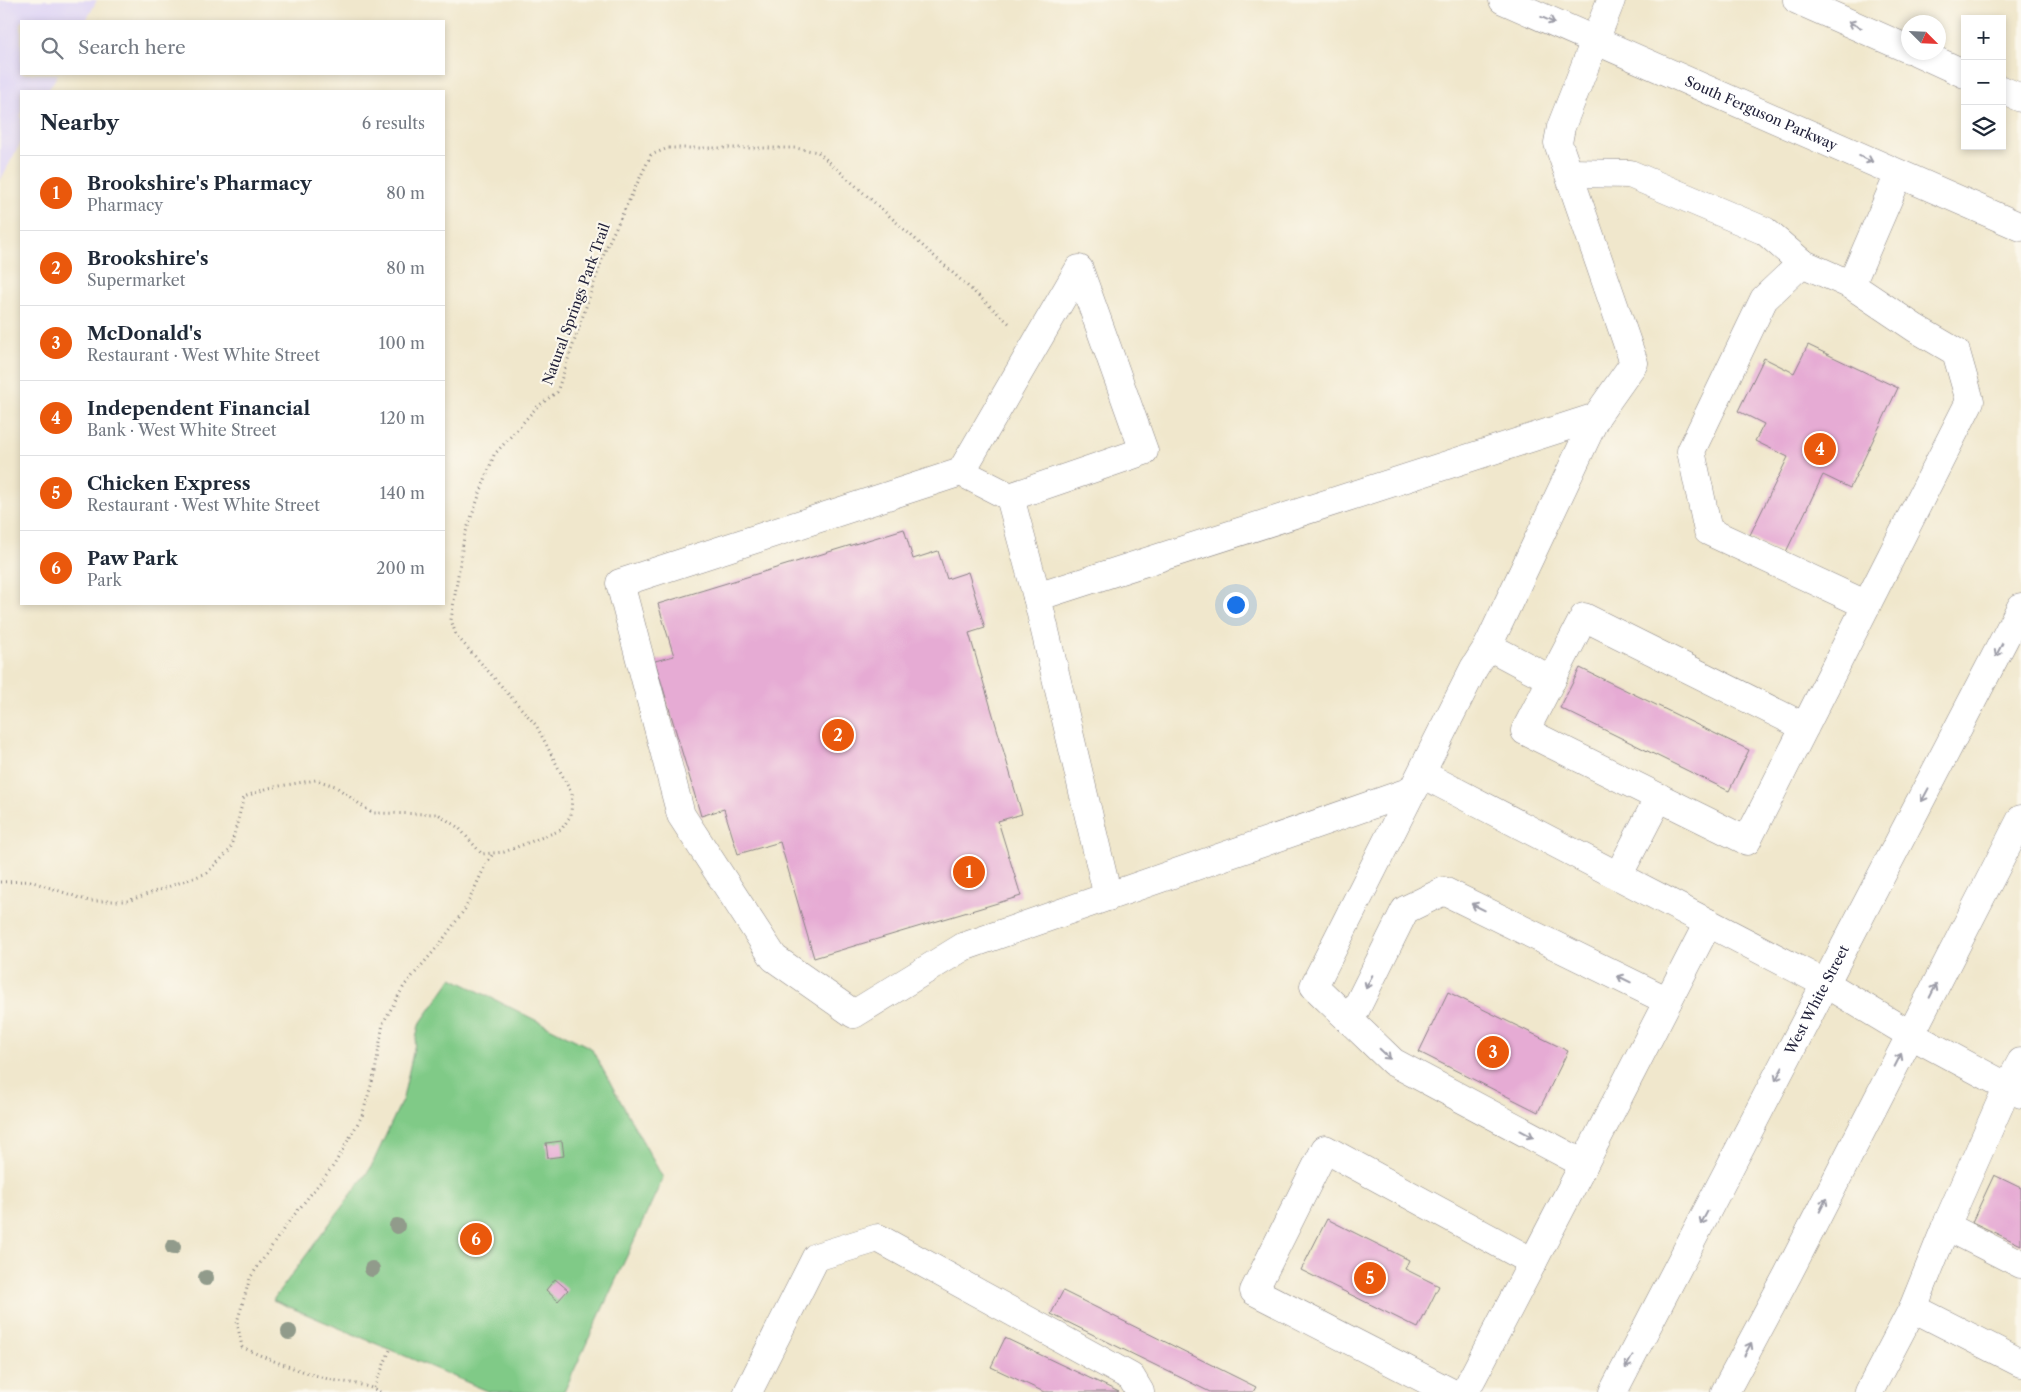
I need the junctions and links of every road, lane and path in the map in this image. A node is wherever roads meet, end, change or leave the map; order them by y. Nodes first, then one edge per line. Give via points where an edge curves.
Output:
1 (1503, 0) edge
2 (1611, 0) edge
3 (1797, 0) edge
4 (1594, 40) junction
5 (1901, 46) edge
6 (1934, 60) edge
7 (1961, 72) edge
8 (2006, 92) edge
9 (2021, 98) edge
10 (1569, 173) junction
11 (1899, 174) junction
12 (2021, 227) edge
13 (1802, 263) junction
14 (1851, 285) junction
15 (1036, 343) junction
16 (1596, 417) junction
17 (961, 472) junction
18 (1010, 497) junction
19 (1037, 597) junction
20 (1867, 605) junction
21 (2021, 607) edge
22 (1488, 646) junction
23 (1552, 680) junction
24 (1805, 727) junction
25 (1418, 782) junction
26 (1659, 797) junction
27 (2021, 819) edge
28 (494, 852) junction
29 (1618, 876) junction
30 (0, 882) edge
31 (1108, 897) junction
32 (1708, 923) junction
33 (1826, 984) junction
34 (1668, 1001) junction
35 (1350, 1021) junction
36 (1911, 1035) junction
37 (2021, 1062) edge
38 (2014, 1091) edge
39 (1584, 1164) junction
40 (1946, 1226) junction
41 (1533, 1262) junction
42 (2021, 1264) edge
43 (1913, 1308) junction
44 (390, 1350) dead end
45 (2021, 1363) edge
46 (374, 1388) junction
47 (380, 1392) edge
48 (748, 1392) edge
49 (1140, 1392) edge
50 (1450, 1392) edge
51 (1465, 1392) edge
52 (1613, 1392) edge
53 (1725, 1392) edge
54 (1868, 1392) edge

1 -> 4 main road, South Ferguson Parkway
2 - 4 main road
5 -> 3 main road
4 - 10 main road via 1558,135
4 -> 11 main road, South Ferguson Parkway
6 - 7 main road
8 - 9 main road
10 - 13 main road via 1630,174 1765,231
10 - 16 main road via 1634,363
11 - 12 main road, South Ferguson Parkway
11 - 14 main road
13 - 14 main road
13 - 20 main road via 1764,299 1691,451 1708,531
14 - 20 main road via 1956,352 1970,401
15 - 17 main road
15 - 18 main road via 1078,269 1144,451
15 - 28 path, Natural Springs Park Trail via 1007,322 818,152 795,148 668,148 651,155 606,248 557,392 537,407 494,454 464,538 451,620 456,635 536,725 572,794 571,815 562,830 504,852
16 - 19 main road
16 - 22 main road
17 - 18 main road
17 - 31 main road via 620,583 681,815 774,958 854,1014 963,948
18 - 19 main road
19 - 31 main road
20 - 24 main road
21 -> 33 main road, West White Street
22 - 23 main road
22 - 25 main road
23 - 24 main road via 1584,617
23 - 26 main road via 1525,731
24 - 26 main road via 1748,840
25 - 29 main road
25 - 31 main road
25 - 35 main road via 1314,986
26 - 29 main road
36 -> 27 main road
28 - 30 path via 482,854 459,828 438,814 372,813 335,786 316,780 268,788 244,797 230,850 207,873 128,901 89,901 30,881
28 - 46 path via 465,910 404,986 383,1023 375,1072 362,1116 334,1165 287,1224 250,1278 237,1322 242,1347 278,1364
29 - 32 main road
32 - 33 main road
32 - 34 main road
33 - 36 main road
33 -> 52 main road, West White Street
34 -> 35 main road via 1444,891 1405,910
34 - 39 main road
35 -> 39 main road via 1393,1062
36 - 38 main road
53 -> 36 main road
37 - 38 main road
38 - 40 main road
39 - 41 main road
40 - 42 main road
40 - 43 main road
41 - 50 main road via 1325,1149 1254,1291
41 - 51 main road
43 - 45 main road
43 - 54 main road
44 - 46 path
46 - 47 path
48 - 49 main road via 816,1257 878,1238 1130,1377

